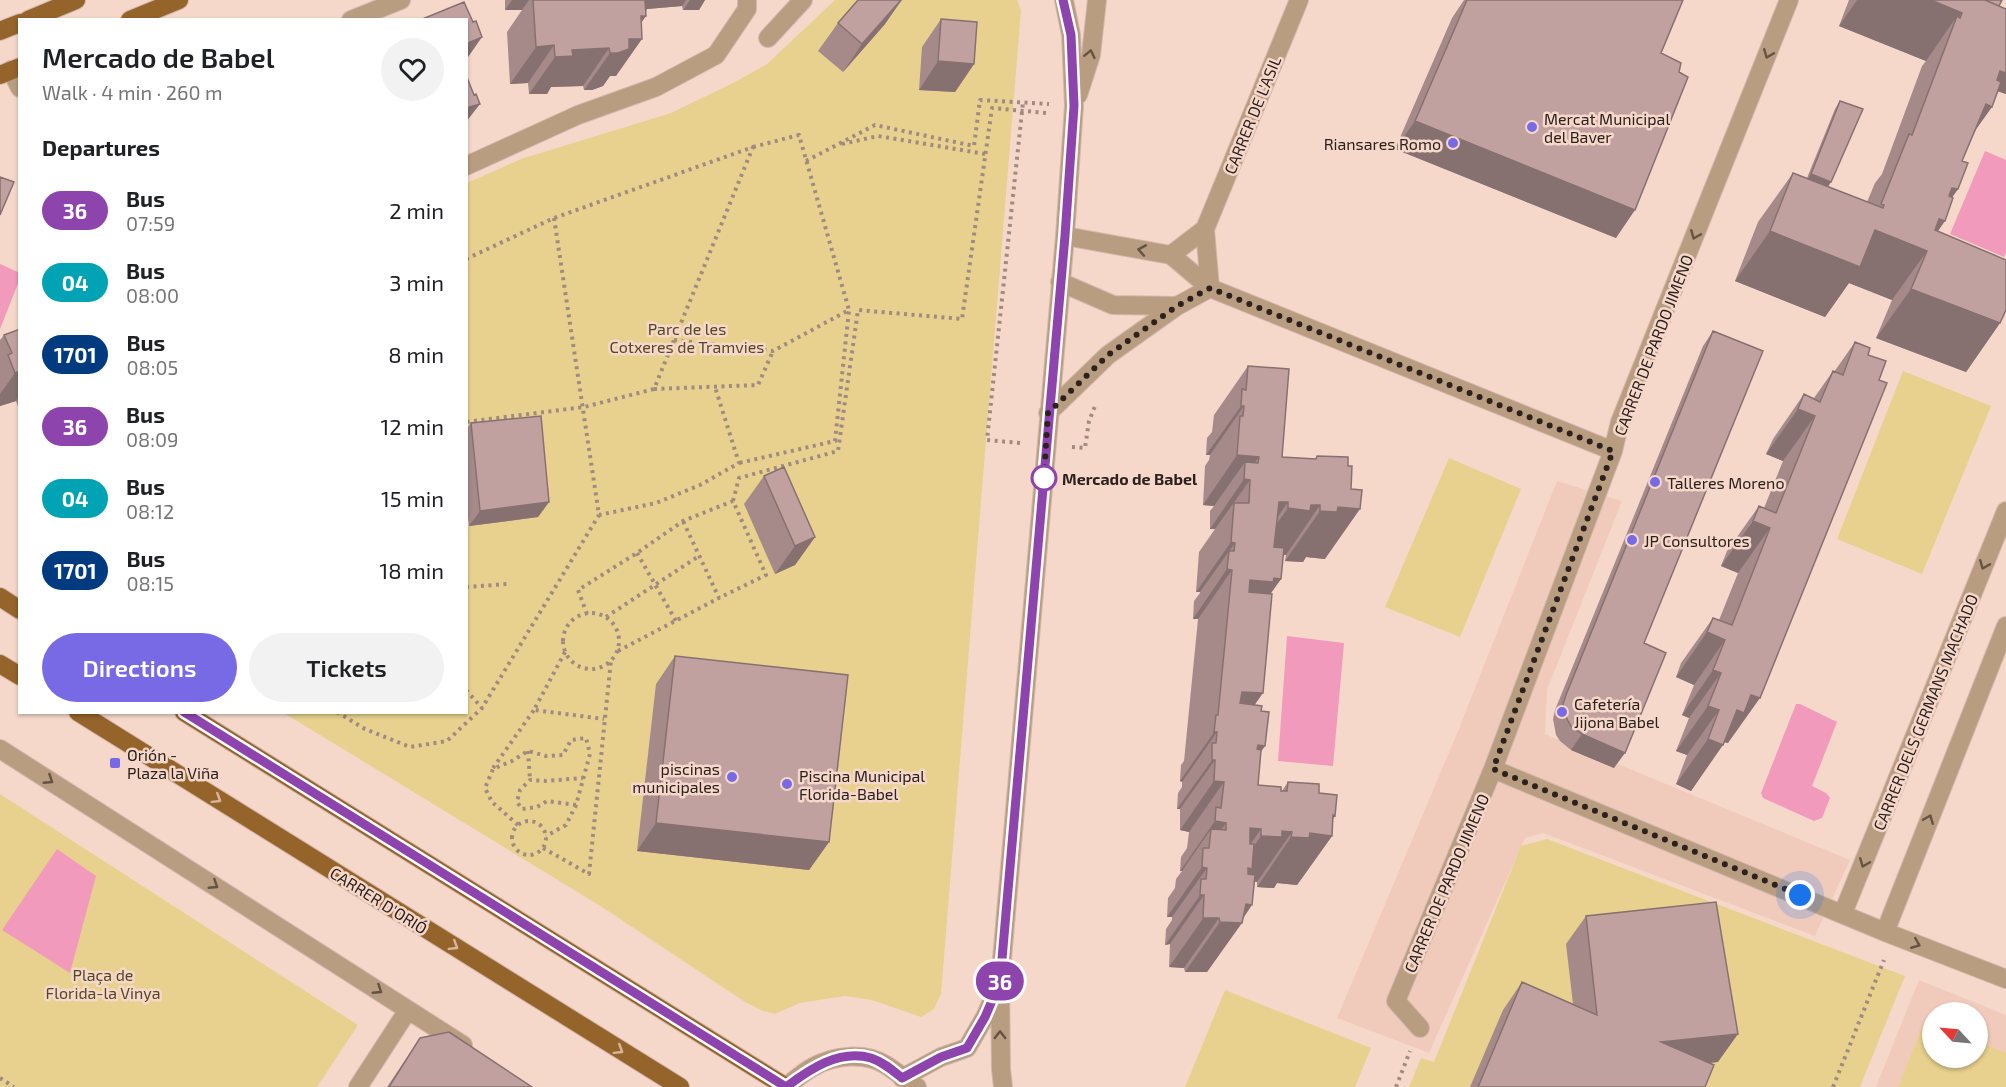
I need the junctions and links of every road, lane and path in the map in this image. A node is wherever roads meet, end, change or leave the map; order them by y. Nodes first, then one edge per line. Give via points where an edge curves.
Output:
1 (76, 0) edge
2 (179, 0) edge
3 (401, 0) edge
4 (747, 0) edge
5 (803, 0) edge
6 (1064, 0) edge
7 (1097, 0) edge
8 (1299, 0) edge
9 (1789, 0) edge
10 (33, 18) edge
11 (135, 18) edge
12 (356, 18) edge
13 (18, 24) edge
14 (0, 31) edge
15 (768, 38) dead end
16 (10, 71) edge
17 (18, 85) edge
18 (1074, 111) junction
19 (836, 145) junction
20 (753, 147) junction
21 (985, 154) junction
22 (806, 161) junction
23 (468, 165) edge
24 (554, 218) junction
25 (1205, 229) junction
26 (1065, 236) junction
27 (1171, 255) junction
28 (468, 258) edge
29 (1060, 282) junction
30 (1210, 288) junction
31 (1177, 306) junction
32 (849, 310) junction
33 (674, 340) junction
34 (773, 351) junction
35 (715, 387) junction
36 (654, 389) junction
37 (584, 407) junction
38 (1048, 413) junction
39 (468, 422) edge
40 (1613, 451) junction
41 (739, 463) junction
42 (733, 501) junction
43 (2006, 511) edge
44 (599, 515) junction
45 (683, 520) junction
46 (637, 553) junction
47 (699, 556) junction
48 (508, 584) dead end
49 (655, 585) junction
50 (468, 587) edge
51 (0, 597) edge
52 (719, 598) junction
53 (18, 609) edge
54 (587, 614) junction
55 (606, 617) junction
56 (676, 621) junction
57 (2006, 626) edge
58 (565, 651) junction
59 (618, 651) junction
60 (611, 660) junction
61 (0, 664) edge
62 (18, 675) edge
63 (468, 692) edge
64 (482, 708) junction
65 (534, 710) junction
66 (81, 714) edge
67 (187, 714) edge
68 (340, 714) edge
69 (604, 718) junction
70 (0, 749) edge
71 (528, 751) junction
72 (493, 769) junction
73 (1493, 769) junction
74 (583, 778) junction
75 (530, 780) junction
76 (576, 805) junction
77 (518, 825) junction
78 (546, 837) junction
79 (543, 848) junction
80 (1844, 913) junction
81 (1885, 932) junction
82 (1886, 955) dead end
83 (2006, 979) edge
84 (1000, 982) junction
85 (408, 1010) junction
86 (1420, 1028) joint
87 (478, 1055) edge
88 (0, 1078) edge
89 (910, 1082) edge
90 (14, 1087) edge
91 (358, 1087) edge
92 (680, 1087) edge
93 (786, 1087) edge
94 (1003, 1087) edge
95 (1396, 1087) edge
96 (1833, 1087) edge

1 - 10 main road
2 - 11 main road
3 - 12 street
4 - 23 street via 747,9 716,55 656,87 578,115
5 - 15 street
6 - 18 street via 1071,35
18 -> 7 street via 1091,55
8 - 25 street, CARRER DE L'ASIL
9 -> 40 street, CARRER DE PARDO JIMENO via 1620,422
13 - 14 main road
16 - 17 street
18 - 19 path via 980,100 974,146 875,124
18 - 21 path via 992,108
18 - 26 street
19 - 21 path via 878,136
19 - 22 path
20 - 22 path via 800,135
20 - 24 path
20 - 33 path
21 - 42 path via 962,319 858,310 838,451 739,478
22 - 32 path
24 - 28 path
24 - 37 path
25 - 27 street
25 - 30 street, CARRER DE L'ASIL
27 -> 26 street
26 - 29 street
27 - 30 street
29 - 31 street via 1113,304
29 - 38 street
30 - 31 street
30 - 40 street
31 - 38 street via 1108,355
32 - 34 path
32 - 41 path via 835,441
33 - 34 path
33 - 36 path
34 - 35 path via 758,385
35 - 36 path
35 - 41 path
36 - 37 path
37 - 39 path
37 - 44 path
38 - 84 street
40 - 73 street, CARRER DE PARDO JIMENO
41 - 44 path via 656,503
42 - 45 path
42 - 52 path via 766,575
43 -> 80 street, CARRER DELS GERMANS MACHADO
44 - 64 path
45 - 46 path
45 - 47 path
46 - 49 path
46 - 54 path via 578,590
47 - 49 path
47 - 52 path
48 - 50 path
49 - 55 path
49 - 56 path
51 - 53 main road
52 - 56 path
54 - 55 path
54 - 58 path via 567,627
55 - 59 path via 619,634
56 - 59 path
81 -> 57 street
58 - 60 path via 582,668 595,669
58 - 65 path
59 - 60 path
60 - 69 path
61 - 62 main road
63 - 64 path
64 - 68 path via 447,741 410,747
65 - 69 path
65 - 72 path
66 -> 92 main road, CARRER D'ORIÓ
67 - 93 main road
69 - 79 path via 589,874
70 -> 85 street
71 - 72 path
71 - 74 path via 563,755 571,740 586,738 590,753
71 - 75 path
72 - 77 path via 485,788 492,802
73 - 80 street
73 - 86 street, CARRER DE PARDO JIMENO via 1396,1001
74 - 75 path
74 - 76 path
75 - 76 path via 520,790 517,802 522,809 547,801
76 - 78 path via 566,825
77 - 78 path via 538,823
77 - 79 path via 513,835 517,850 528,855
78 - 79 path
80 - 81 street
81 -> 83 street
82 - 96 path
84 - 89 street via 967,1048 941,1057
94 -> 84 street
85 - 87 street
85 - 91 street
86 - 95 path
88 - 90 path
89 - 93 street via 870,1058 851,1056 813,1067

